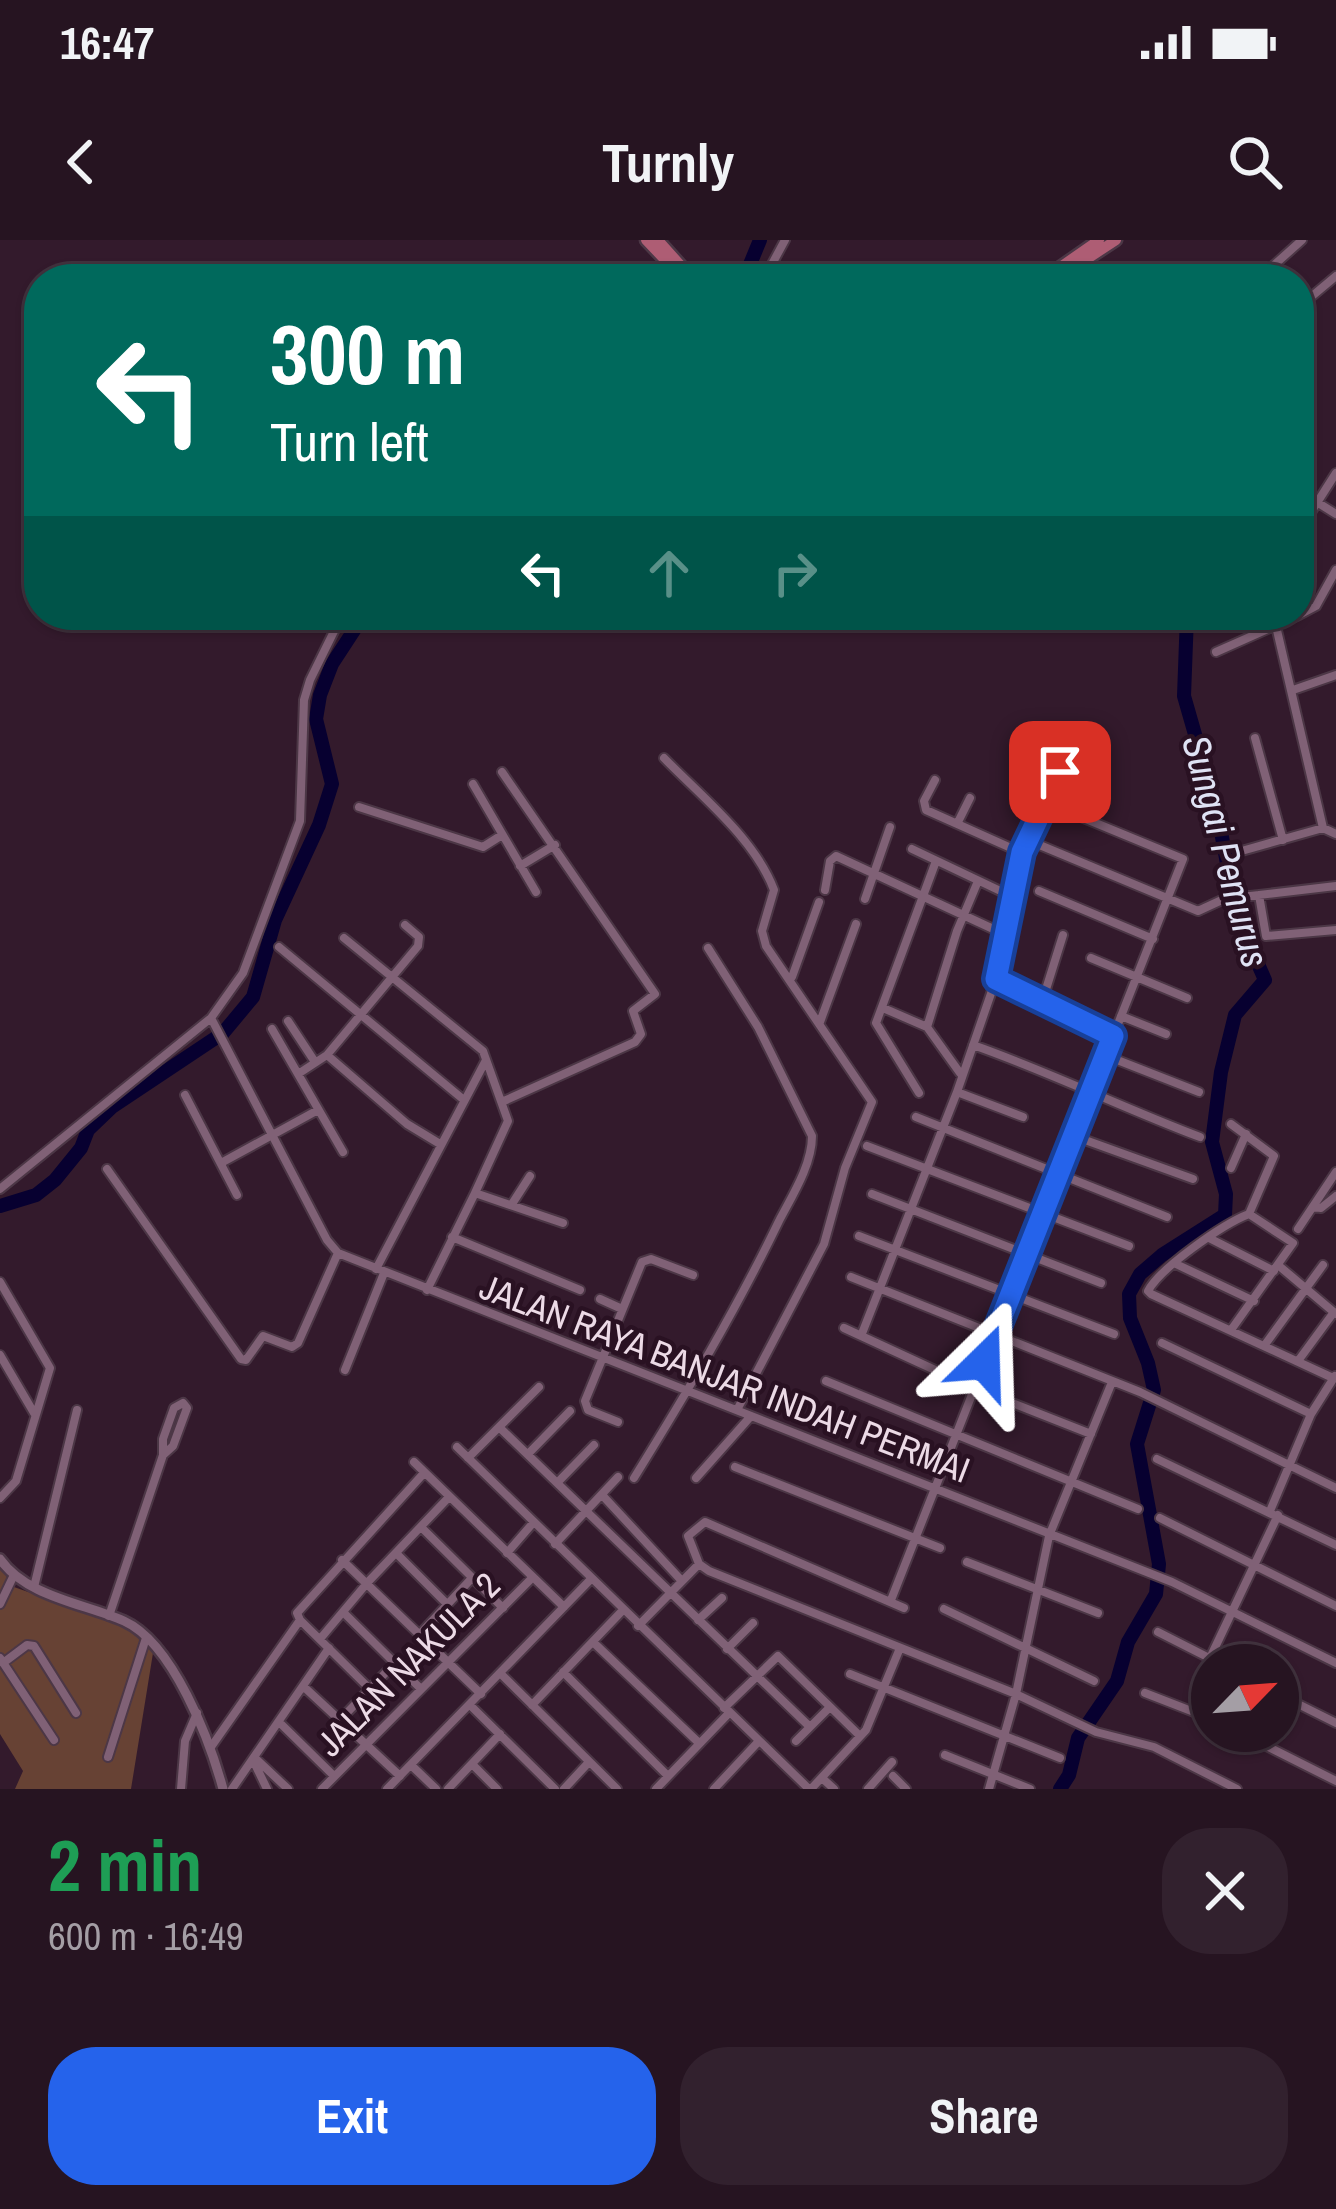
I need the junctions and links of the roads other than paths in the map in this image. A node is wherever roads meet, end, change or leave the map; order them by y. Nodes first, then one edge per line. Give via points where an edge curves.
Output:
1 (646, 240) edge
2 (658, 240) edge
3 (1099, 240) edge
4 (1116, 240) edge
5 (1302, 240) edge
6 (669, 264) edge
7 (680, 264) edge
8 (1065, 264) edge
9 (1080, 264) edge
10 (1276, 264) edge
11 (1336, 473) edge
12 (1316, 502) junction
13 (1314, 505) edge
14 (1336, 514) edge
15 (1336, 570) edge
16 (1314, 607) edge
17 (335, 630) edge
18 (1267, 630) edge
19 (1277, 630) edge
20 (1216, 652) dead end
21 (1336, 675) edge
22 (1293, 690) junction
23 (1256, 737) dead end
24 (664, 758) dead end
25 (502, 772) dead end
26 (1060, 772) dead end
27 (935, 780) dead end
28 (472, 784) dead end
29 (970, 798) dead end
30 (1046, 802) junction
31 (358, 806) dead end
32 (957, 824) junction
33 (890, 827) dead end
34 (1323, 828) junction
35 (1336, 834) edge
36 (502, 835) junction
37 (1283, 839) junction
38 (1030, 842) junction
39 (555, 845) junction
40 (911, 849) dead end
41 (1022, 852) junction
42 (1238, 852) dead end
43 (936, 861) junction
44 (520, 866) junction
45 (874, 873) junction
46 (978, 881) junction
47 (1336, 886) edge
48 (825, 890) dead end
49 (536, 892) dead end
50 (1040, 892) dead end
51 (921, 895) junction
52 (1258, 895) junction
53 (1011, 896) junction
54 (865, 899) dead end
55 (1167, 901) junction
56 (819, 902) dead end
57 (964, 914) junction
58 (856, 924) dead end
59 (405, 925) dead end
60 (1336, 930) edge
61 (1004, 934) junction
62 (1063, 935) dead end
63 (344, 938) dead end
64 (1153, 939) junction
65 (279, 947) dead end
66 (708, 948) dead end
67 (1090, 958) dead end
68 (391, 977) junction
69 (1137, 977) junction
70 (791, 978) junction
71 (996, 979) junction
72 (1187, 998) dead end
73 (1042, 1002) junction
74 (883, 1007) junction
75 (358, 1016) junction
76 (1121, 1016) junction
77 (288, 1021) dead end
78 (213, 1022) junction
79 (820, 1022) junction
80 (927, 1027) junction
81 (272, 1029) dead end
82 (1166, 1034) dead end
83 (1113, 1036) junction
84 (973, 1045) junction
85 (327, 1055) junction
86 (1107, 1056) junction
87 (486, 1060) junction
88 (315, 1062) junction
89 (298, 1074) junction
90 (961, 1075) junction
91 (957, 1092) junction
92 (1199, 1092) dead end
93 (919, 1093) dead end
94 (1090, 1094) junction
95 (185, 1095) dead end
96 (464, 1100) junction
97 (504, 1101) junction
98 (318, 1110) junction
99 (916, 1117) dead end
100 (1024, 1117) dead end
101 (1231, 1124) dead end
102 (942, 1129) junction
103 (1246, 1134) junction
104 (271, 1135) junction
105 (1074, 1136) junction
106 (1200, 1137) dead end
107 (440, 1144) junction
108 (867, 1146) dead end
109 (343, 1152) dead end
110 (221, 1163) junction
111 (107, 1168) dead end
112 (1231, 1168) dead end
113 (926, 1171) junction
114 (1336, 1172) edge
115 (1058, 1174) junction
116 (530, 1176) dead end
117 (1193, 1179) dead end
118 (0, 1189) edge
119 (475, 1193) junction
120 (872, 1194) dead end
121 (237, 1195) dead end
122 (1336, 1196) edge
123 (512, 1204) junction
124 (1313, 1208) junction
125 (910, 1209) junction
126 (1249, 1214) junction
127 (1044, 1215) junction
128 (1167, 1217) dead end
129 (563, 1223) dead end
130 (1298, 1229) dead end
131 (859, 1236) dead end
132 (452, 1237) junction
133 (1209, 1238) junction
134 (1129, 1246) dead end
135 (894, 1250) junction
136 (338, 1253) junction
137 (1028, 1254) junction
138 (1176, 1264) junction
139 (1323, 1265) dead end
140 (1276, 1268) junction
141 (380, 1271) junction
142 (693, 1275) dead end
143 (851, 1277) dead end
144 (0, 1282) edge
145 (1101, 1282) dead end
146 (1305, 1288) junction
147 (427, 1290) junction
148 (580, 1291) dead end
149 (881, 1292) junction
150 (1010, 1296) junction
151 (599, 1299) dead end
152 (1254, 1301) junction
153 (622, 1309) junction
154 (1335, 1313) edge
155 (844, 1328) dead end
156 (1231, 1330) junction
157 (1114, 1334) dead end
158 (861, 1336) junction
159 (995, 1336) junction
160 (1162, 1343) dead end
161 (1264, 1346) junction
162 (0, 1355) edge
163 (603, 1358) junction
164 (1298, 1361) junction
165 (345, 1370) dead end
166 (1335, 1376) edge
167 (826, 1382) dead end
168 (1112, 1382) junction
169 (539, 1387) dead end
170 (974, 1388) junction
171 (688, 1391) junction
172 (77, 1410) dead end
173 (737, 1410) junction
174 (570, 1412) dead end
175 (34, 1414) junction
176 (1311, 1414) junction
177 (751, 1415) junction
178 (618, 1421) dead end
179 (499, 1427) junction
180 (1091, 1434) junction
181 (958, 1435) junction
182 (594, 1445) dead end
183 (457, 1447) dead end
184 (529, 1454) junction
185 (163, 1455) junction
186 (467, 1458) junction
187 (1156, 1459) dead end
188 (413, 1462) dead end
189 (1289, 1466) junction
190 (735, 1467) dead end
191 (424, 1473) junction
192 (618, 1477) dead end
193 (634, 1478) dead end
194 (696, 1478) dead end
195 (557, 1483) junction
196 (1072, 1484) junction
197 (934, 1488) junction
198 (1336, 1488) edge
199 (604, 1496) junction
200 (449, 1497) junction
201 (0, 1498) edge
202 (1138, 1509) dead end
203 (588, 1512) junction
204 (1274, 1513) junction
205 (1160, 1518) dead end
206 (533, 1523) junction
207 (421, 1527) junction
208 (1049, 1536) junction
209 (916, 1538) junction
210 (555, 1544) junction
211 (1336, 1545) edge
212 (940, 1548) dead end
213 (396, 1553) junction
214 (507, 1553) junction
215 (0, 1559) edge
216 (342, 1560) junction
217 (967, 1562) dead end
218 (699, 1564) junction
219 (1255, 1565) junction
220 (13, 1577) junction
221 (472, 1578) junction
222 (532, 1578) junction
223 (591, 1579) junction
224 (681, 1580) junction
225 (368, 1582) junction
226 (34, 1587) junction
227 (1037, 1589) junction
228 (670, 1592) junction
229 (722, 1598) dead end
230 (891, 1600) junction
231 (0, 1604) edge
232 (447, 1604) junction
233 (1336, 1606) edge
234 (503, 1607) junction
235 (563, 1607) junction
236 (904, 1608) dead end
237 (944, 1609) dead end
238 (622, 1611) junction
239 (343, 1612) junction
240 (1098, 1612) dead end
241 (1234, 1612) junction
242 (109, 1616) junction
243 (300, 1620) junction
244 (698, 1620) junction
245 (753, 1622) dead end
246 (638, 1626) junction
247 (1158, 1632) dead end
248 (419, 1634) junction
249 (146, 1638) junction
250 (320, 1640) junction
251 (592, 1642) junction
252 (1217, 1644) edge
253 (329, 1648) junction
254 (900, 1648) junction
255 (1191, 1648) edge
256 (727, 1649) junction
257 (1024, 1650) junction
258 (2, 1660) edge
259 (448, 1662) junction
260 (1336, 1662) edge
261 (395, 1664) junction
262 (562, 1672) junction
263 (500, 1673) junction
264 (850, 1674) dead end
265 (755, 1676) junction
266 (1094, 1682) dead end
267 (304, 1686) junction
268 (370, 1689) junction
269 (421, 1689) junction
270 (884, 1689) junction
271 (1145, 1693) dead end
272 (481, 1694) junction
273 (1016, 1694) junction
274 (1299, 1704) edge
275 (470, 1705) junction
276 (532, 1705) junction
277 (830, 1707) junction
278 (726, 1710) junction
279 (1191, 1711) edge
280 (197, 1712) junction
281 (76, 1713) dead end
282 (340, 1720) junction
283 (279, 1722) junction
284 (1336, 1723) edge
285 (810, 1726) junction
286 (500, 1735) junction
287 (860, 1736) junction
288 (1005, 1737) junction
289 (54, 1740) dead end
290 (759, 1741) junction
291 (796, 1741) dead end
292 (699, 1743) junction
293 (366, 1744) junction
294 (211, 1747) junction
295 (1279, 1752) edge
296 (945, 1755) dead end
297 (108, 1757) dead end
298 (1060, 1758) dead end
299 (254, 1759) junction
300 (589, 1762) junction
301 (892, 1762) dead end
302 (472, 1764) junction
303 (411, 1765) junction
304 (893, 1775) dead end
305 (993, 1775) junction
306 (334, 1776) junction
307 (400, 1776) junction
308 (668, 1776) junction
309 (822, 1778) junction
310 (1336, 1781) edge
311 (182, 1789) edge
312 (227, 1789) edge
313 (267, 1789) edge
314 (288, 1789) edge
315 (322, 1789) edge
316 (387, 1789) edge
317 (436, 1789) edge
318 (448, 1789) edge
319 (497, 1789) edge
320 (555, 1789) edge
321 (564, 1789) edge
322 (617, 1789) edge
323 (656, 1789) edge
324 (713, 1789) edge
325 (810, 1789) edge
326 (834, 1789) edge
327 (868, 1789) edge
328 (906, 1789) edge
329 (989, 1789) edge
330 (1030, 1789) edge
331 (1237, 1789) edge

1 - 6 main road
2 - 7 main road
3 - 8 main road
4 - 9 main road
5 - 10 street
11 - 12 street
12 - 13 street
12 - 14 street
15 - 16 street
17 - 78 street via 304,700 299,821 243,973
18 - 20 street
19 - 22 street
21 - 22 street
22 - 34 street
23 - 37 street
24 - 70 street via 768,876 774,890 763,938
25 - 39 street
26 - 30 street
27 - 32 street via 924,808
28 - 36 street
29 - 32 street
30 - 38 street
30 - 55 street via 1183,859
31 - 36 street via 483,847
32 - 41 street
33 - 45 street
34 - 35 street
34 - 37 street
36 - 44 street
37 - 42 street
38 - 41 street
38 - 55 street
39 - 44 street
39 - 97 street via 655,994 633,1011 641,1034 635,1042
40 - 43 street
41 - 53 street
43 - 46 street
43 - 51 street
44 - 49 street
45 - 48 street via 833,857
45 - 51 street
45 - 54 street
46 - 53 street
46 - 57 street
47 - 52 street
50 - 64 street
51 - 57 street
51 - 74 street
52 - 55 street via 1198,911
52 - 60 street via 1266,935
53 - 61 street
55 - 64 street
56 - 70 street
57 - 61 street
57 - 80 street
58 - 79 street
59 - 68 street via 420,941
61 - 71 street
62 - 73 street
63 - 68 street
64 - 69 street
65 - 75 street
66 - 171 street via 813,1140 796,1188
67 - 69 street
68 - 75 street
68 - 87 street
69 - 72 street
69 - 76 street
70 - 79 street
71 - 73 street
71 - 84 street
73 - 83 street
74 - 80 street
74 - 93 street via 877,1030
75 - 85 street
75 - 96 street
76 - 82 street
76 - 83 street
77 - 88 street
78 - 104 street
78 - 118 street
79 - 173 street via 871,1108 824,1244
80 - 90 street
81 - 89 street
83 - 86 street
84 - 90 street
84 - 94 street
85 - 88 street
85 - 107 street
86 - 92 street
86 - 94 street
87 - 96 street
87 - 97 street
88 - 89 street
89 - 98 street
90 - 91 street
91 - 100 street
91 - 102 street
94 - 105 street
94 - 106 street
95 - 110 street
96 - 107 street
97 - 119 street via 507,1125
98 - 104 street
98 - 109 street
99 - 102 street
101 - 103 street
102 - 113 street
102 - 115 street
103 - 112 street
103 - 126 street via 1274,1156
104 - 110 street
104 - 136 street
105 - 115 street
105 - 117 street
107 - 141 street
108 - 113 street
110 - 121 street
111 - 136 street via 241,1359 262,1336 298,1343
113 - 125 street
113 - 127 street
114 - 124 street
115 - 127 street
115 - 128 street
116 - 123 street
119 - 123 street
119 - 132 street
120 - 125 street
122 - 124 street
123 - 129 street
124 - 130 street
125 - 135 street
125 - 137 street
126 - 133 street
126 - 140 street via 1293,1243
127 - 134 street
127 - 137 street
131 - 135 street
132 - 147 street
132 - 148 street
133 - 138 street
133 - 140 street
135 - 149 street
135 - 150 street
136 - 141 street, JALAN RAYA BANJAR INDAH PERMAI
137 - 145 street
137 - 150 street
138 - 152 street
138 - 156 street via 1148,1291
139 - 146 street
140 - 146 street
140 - 152 street
141 - 147 street, JALAN RAYA BANJAR INDAH PERMAI
141 - 165 street
142 - 153 street via 645,1259
143 - 149 street
144 - 175 street via 50,1368
146 - 154 street
146 - 161 street
147 - 163 street, JALAN RAYA BANJAR INDAH PERMAI
149 - 158 street
149 - 159 street
150 - 157 street
150 - 159 street
151 - 153 street
152 - 156 street
153 - 163 street
154 - 164 street
155 - 158 street
156 - 161 street
158 - 170 street
159 - 168 street
159 - 170 street
160 - 176 street
161 - 164 street
162 - 175 street
163 - 171 street, JALAN RAYA BANJAR INDAH PERMAI
163 - 178 street via 586,1407
164 - 166 street
166 - 176 street
167 - 181 street
168 - 180 street
168 - 189 street
169 - 179 street
170 - 180 street
170 - 181 street
171 - 173 street, JALAN RAYA BANJAR INDAH PERMAI
171 - 193 street
172 - 226 street
173 - 177 street, JALAN RAYA BANJAR INDAH PERMAI
174 - 184 street
175 - 201 street via 16,1481
176 - 189 street
177 - 194 street
177 - 197 street, JALAN RAYA BANJAR INDAH PERMAI
179 - 184 street
179 - 186 street
180 - 196 street
181 - 196 street
181 - 197 street
182 - 195 street
183 - 186 street
184 - 195 street
185 - 185 street via 174,1408 183,1403 186,1413
185 - 242 street
186 - 206 street
187 - 204 street
188 - 191 street
189 - 198 street
189 - 204 street
190 - 209 street
191 - 200 street
191 - 216 street
192 - 199 street
195 - 203 street
196 - 202 street
196 - 208 street
197 - 208 street, JALAN RAYA BANJAR INDAH PERMAI
197 - 209 street
199 - 203 street
199 - 224 street
200 - 207 street
200 - 214 street
203 - 210 street
203 - 228 street
204 - 211 street
204 - 219 street
205 - 219 street
206 - 210 street
206 - 214 street
207 - 213 street
207 - 221 street
208 - 227 street
208 - 241 street, JALAN RAYA BANJAR INDAH PERMAI
209 - 212 street
209 - 230 street
210 - 223 street
213 - 225 street
213 - 232 street
214 - 222 street
215 - 220 street
216 - 225 street
216 - 243 street via 297,1612
217 - 227 street
218 - 224 street
218 - 230 street via 688,1536 705,1522
218 - 254 street
219 - 233 street
219 - 241 street
220 - 226 street
220 - 231 street
221 - 232 street
221 - 234 street
222 - 234 street, JALAN NAKULA 2
222 - 235 street
223 - 235 street
223 - 238 street
224 - 228 street
225 - 239 street
225 - 248 street
226 - 242 street
227 - 240 street
227 - 257 street
228 - 244 street
228 - 246 street
229 - 244 street
230 - 236 street
232 - 248 street
234 - 259 street, JALAN NAKULA 2
235 - 263 street
237 - 257 street
238 - 246 street
238 - 251 street
239 - 250 street
239 - 261 street
241 - 252 street
241 - 260 street, JALAN RAYA BANJAR INDAH PERMAI
242 - 249 street
243 - 250 street
243 - 294 street
244 - 256 street
245 - 256 street
246 - 278 street
247 - 255 street
248 - 259 street
249 - 280 street
249 - 297 street
250 - 253 street
251 - 262 street
251 - 292 street
253 - 267 street
253 - 268 street
254 - 270 street
254 - 273 street
256 - 265 street
257 - 266 street
257 - 273 street
258 - 281 street via 34,1646
258 - 289 street
259 - 269 street, JALAN NAKULA 2
259 - 272 street
261 - 268 street
261 - 269 street
262 - 276 street
262 - 308 street
263 - 272 street
263 - 276 street
264 - 270 street
265 - 277 street via 778,1656
265 - 278 street
265 - 285 street
267 - 282 street
267 - 283 street
268 - 282 street
269 - 293 street, JALAN NAKULA 2
270 - 287 street
270 - 288 street
271 - 279 street
272 - 275 street
273 - 288 street
273 - 331 street
274 - 284 street
275 - 286 street
275 - 303 street
276 - 300 street
277 - 285 street
277 - 287 street
278 - 290 street
278 - 292 street
280 - 294 street
280 - 311 street via 184,1741
282 - 293 street
283 - 299 street
283 - 306 street
285 - 291 street
286 - 302 street
286 - 320 street
287 - 309 street
288 - 298 street
288 - 305 street
290 - 324 street
290 - 325 street
292 - 308 street
293 - 306 street, JALAN NAKULA 2
293 - 307 street
294 - 312 street
295 - 310 street
296 - 305 street
299 - 312 street
299 - 313 street
299 - 314 street
300 - 321 street
300 - 322 street
301 - 327 street
302 - 318 street
302 - 319 street
303 - 307 street
303 - 317 street
304 - 328 street
305 - 329 street
305 - 330 street
306 - 315 street, JALAN NAKULA 2
307 - 316 street
308 - 323 street
309 - 325 street
309 - 326 street

